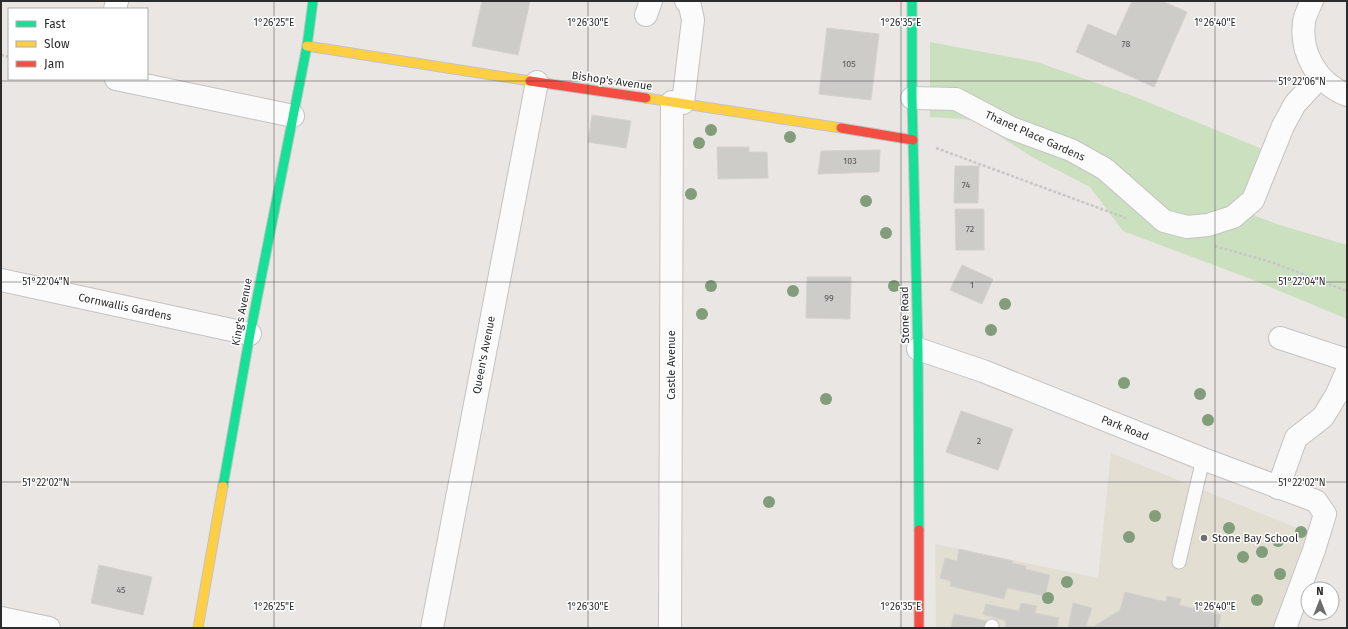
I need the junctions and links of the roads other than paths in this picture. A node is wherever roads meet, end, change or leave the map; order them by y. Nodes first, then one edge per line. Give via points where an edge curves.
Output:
1 (313, 1) edge
2 (686, 1) edge
3 (912, 1) edge
4 (1312, 1) edge
5 (307, 46) junction
6 (1320, 77) junction
7 (121, 80) edge
8 (537, 82) junction
9 (1347, 95) edge
10 (912, 98) junction
11 (677, 102) junction
12 (293, 116) junction
13 (913, 140) junction
14 (1, 280) edge
15 (250, 334) junction
16 (1280, 338) dead end
17 (918, 349) junction
18 (1347, 360) edge
19 (1347, 371) edge
20 (1203, 459) junction
21 (1278, 488) junction
22 (1179, 562) dead end
23 (1, 618) edge
24 (49, 628) edge
25 (198, 628) edge
26 (432, 628) edge
27 (670, 628) edge
28 (919, 628) edge
29 (1285, 628) edge

1 - 5 street, King's Avenue
2 - 11 street, Castle Avenue via 690,6 693,20
3 - 10 street, Stone Road
4 - 6 street via 1304,21 1304,40 1308,58
5 - 8 street, Bishop's Avenue
5 - 12 street, King's Avenue
6 - 9 street
6 - 10 street, Thanet Place Gardens via 1295,104 1252,200 1233,217 1187,228 1164,221 1105,169 1071,150 1010,128 956,99
7 - 12 street
8 - 11 street, Bishop's Avenue
8 - 26 street, Queen's Avenue
10 - 13 street, Stone Road
11 - 13 street, Bishop's Avenue
11 - 27 street, Castle Avenue
12 - 15 street, King's Avenue
13 - 17 street, Stone Road
14 - 15 street, Cornwallis Gardens
15 - 25 street, King's Avenue
16 - 18 street
17 - 20 street, Park Road via 982,371
17 - 28 street, Stone Road
19 - 21 street via 1338,394 1324,417 1296,438
20 - 21 street, Park Road
20 - 22 lane
21 - 29 street, Park Road via 1316,501 1326,514
23 - 24 street

